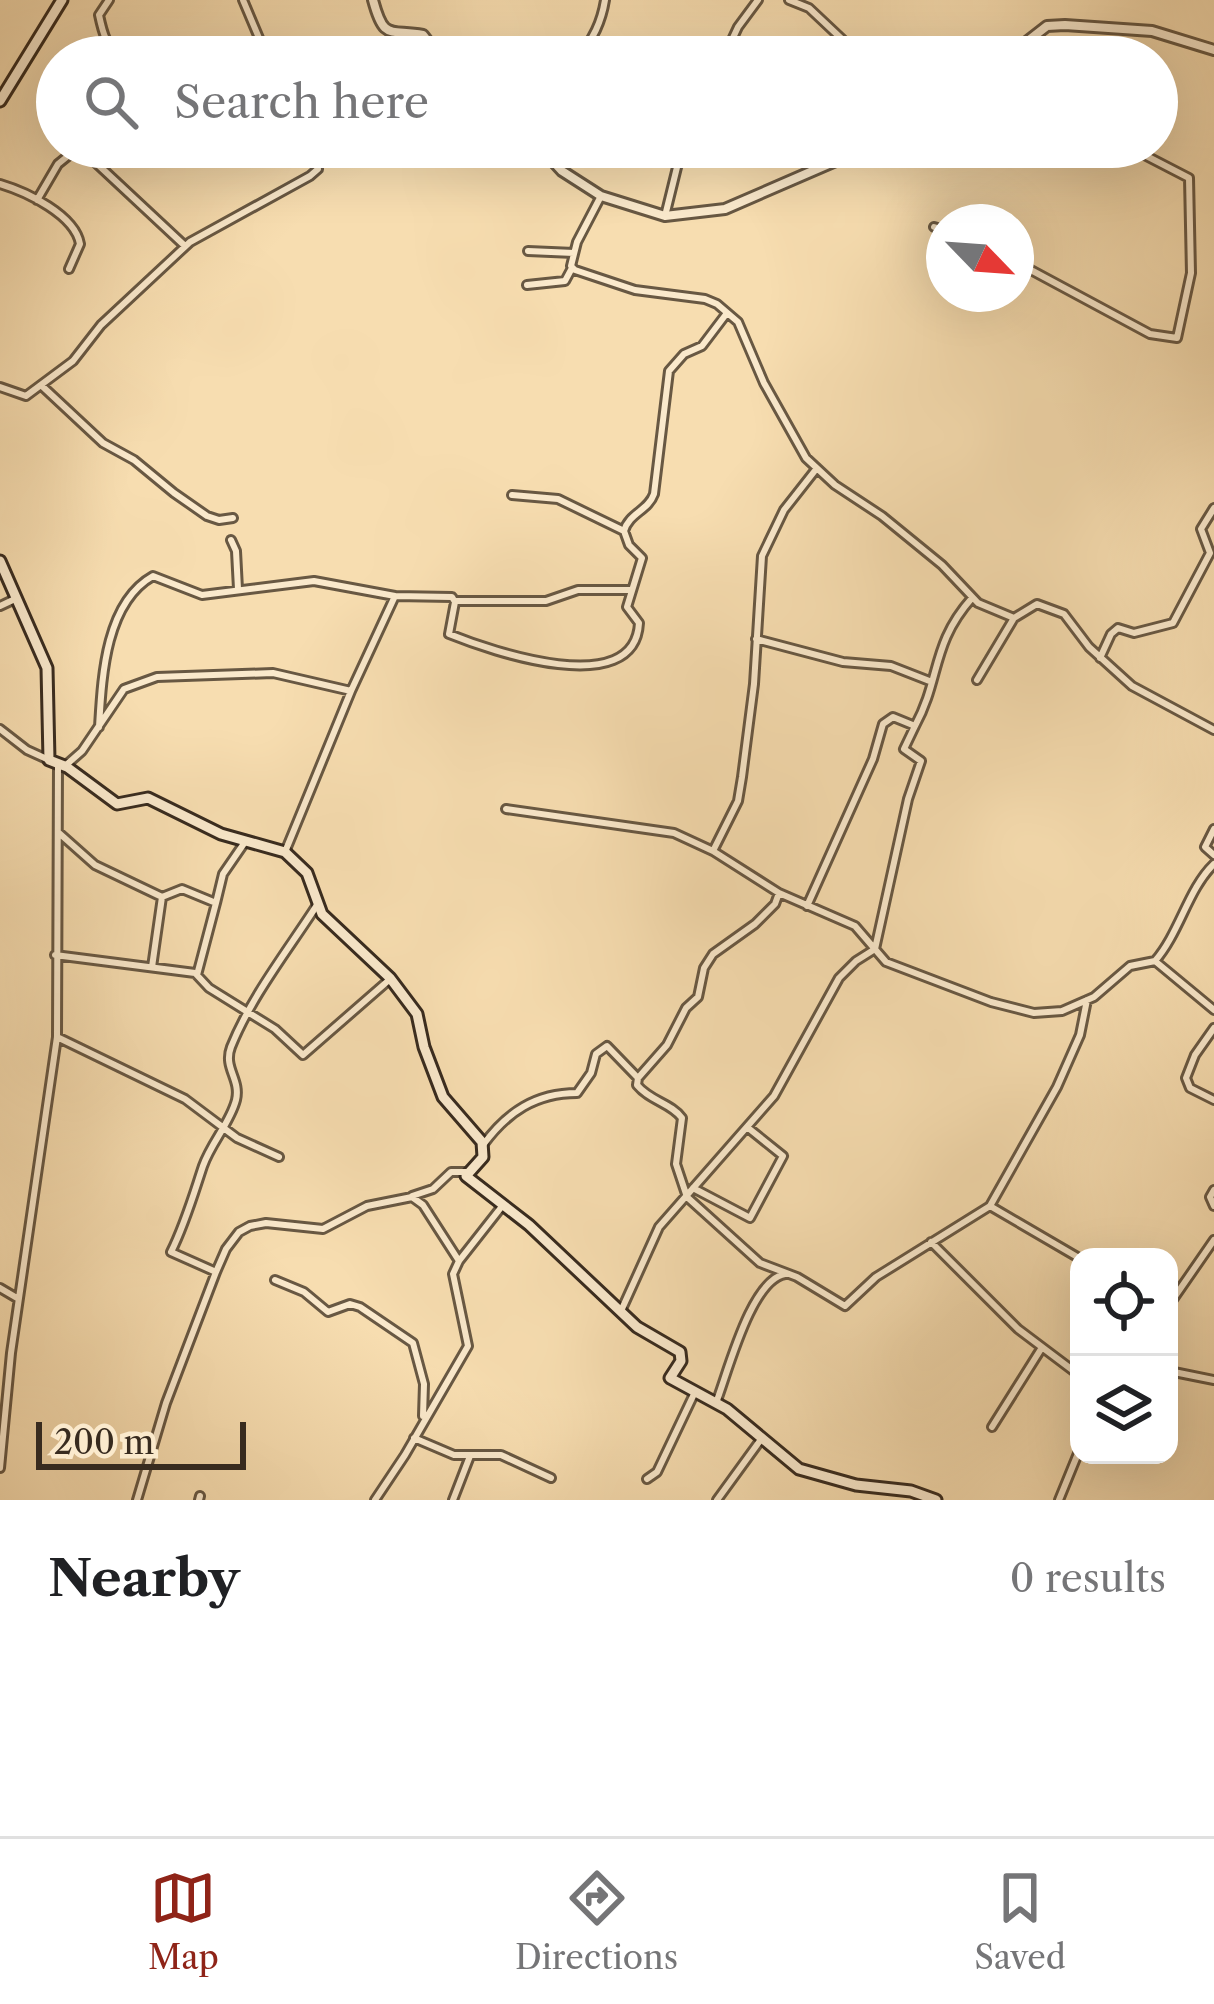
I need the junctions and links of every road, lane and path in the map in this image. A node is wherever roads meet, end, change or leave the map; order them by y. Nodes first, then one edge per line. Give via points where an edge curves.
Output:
1 (62, 0) edge
2 (109, 0) edge
3 (243, 0) edge
4 (373, 0) edge
5 (605, 0) edge
6 (758, 0) edge
7 (789, 0) edge
8 (40, 36) edge
9 (104, 36) edge
10 (258, 36) edge
11 (397, 36) edge
12 (591, 36) edge
13 (734, 36) edge
14 (839, 36) edge
15 (1034, 36) edge
16 (1168, 36) edge
17 (1178, 39) edge
18 (36, 42) edge
19 (1214, 50) edge
20 (0, 101) edge
21 (56, 168) edge
22 (101, 168) edge
23 (318, 168) edge
24 (559, 168) edge
25 (677, 168) edge
26 (819, 168) edge
27 (1170, 168) edge
28 (0, 184) edge
29 (601, 196) junction
30 (37, 200) junction
31 (665, 216) junction
32 (185, 246) junction
33 (528, 251) dead end
34 (574, 253) junction
35 (572, 268) junction
36 (69, 269) dead end
37 (1034, 272) edge
38 (527, 285) dead end
39 (728, 313) junction
40 (42, 386) junction
41 (0, 387) edge
42 (817, 468) junction
43 (512, 495) dead end
44 (1214, 508) edge
45 (233, 518) dead end
46 (625, 531) junction
47 (231, 540) dead end
48 (0, 561) edge
49 (238, 589) junction
50 (630, 590) junction
51 (395, 596) junction
52 (19, 598) junction
53 (972, 598) junction
54 (455, 602) junction
55 (0, 606) edge
56 (1014, 617) junction
57 (755, 639) junction
58 (1100, 658) junction
59 (977, 680) dead end
60 (932, 682) junction
61 (351, 692) junction
62 (915, 726) junction
63 (99, 727) junction
64 (1213, 728) edge
65 (0, 729) edge
66 (57, 763) junction
67 (506, 809) dead end
68 (1214, 829) edge
69 (59, 833) junction
70 (245, 840) junction
71 (713, 851) junction
72 (285, 852) junction
73 (1214, 860) edge
74 (779, 893) junction
75 (162, 897) junction
76 (216, 903) junction
77 (317, 904) junction
78 (807, 906) junction
79 (875, 949) junction
80 (55, 956) junction
81 (1155, 961) junction
82 (152, 968) junction
83 (197, 975) junction
84 (390, 979) junction
85 (1087, 1000) junction
86 (1214, 1010) edge
87 (248, 1013) junction
88 (1214, 1028) edge
89 (58, 1037) junction
90 (638, 1078) junction
91 (1214, 1100) edge
92 (222, 1125) junction
93 (747, 1127) junction
94 (483, 1145) junction
95 (279, 1157) dead end
96 (466, 1172) junction
97 (693, 1188) junction
98 (1214, 1190) edge
99 (409, 1197) junction
100 (687, 1197) junction
101 (503, 1205) junction
102 (991, 1206) junction
103 (1214, 1206) edge
104 (1214, 1240) edge
105 (931, 1242) junction
106 (1070, 1253) edge
107 (459, 1261) junction
108 (216, 1272) junction
109 (785, 1274) junction
110 (275, 1280) dead end
111 (0, 1288) edge
112 (1178, 1291) edge
113 (19, 1299) junction
114 (620, 1311) junction
115 (1041, 1349) junction
116 (1070, 1369) edge
117 (1178, 1373) edge
118 (1214, 1380) edge
119 (695, 1392) junction
120 (716, 1403) junction
121 (423, 1420) junction
122 (992, 1426) dead end
123 (414, 1438) junction
124 (761, 1438) junction
125 (470, 1456) junction
126 (1073, 1464) edge
127 (0, 1468) edge
128 (551, 1478) dead end
129 (647, 1479) dead end
130 (137, 1500) edge
131 (375, 1500) edge
132 (454, 1500) edge
133 (716, 1500) edge
134 (936, 1500) edge
135 (1059, 1500) edge

1 - 8 main road
2 - 9 street via 100,15
3 - 10 street
4 - 11 street via 381,25
5 - 12 street
6 - 13 street
7 - 14 street
15 - 16 street via 1065,25
17 - 19 street
18 - 20 main road
21 - 30 street
22 - 32 street
23 - 32 street
24 - 29 street
25 - 31 street
26 - 31 street via 724,209
27 - 37 street via 1189,178 1191,273 1177,338 1150,334
28 - 30 street
29 - 31 street
29 - 34 street
30 - 36 street via 80,237
32 - 40 street
33 - 34 street
34 - 35 street
35 - 38 street via 565,281
35 - 39 street via 635,290 705,299
39 - 42 street
39 - 46 street via 669,371 654,494
40 - 41 street via 26,396
40 - 45 street via 103,443 207,516
42 - 53 street
42 - 57 street via 762,556
43 - 46 street via 558,499
44 - 58 street via 1202,529 1210,553 1173,623 1134,633 1118,628
46 - 50 street via 642,558
47 - 49 street
48 - 52 main road
49 - 51 street via 314,581
49 - 63 street via 202,595 153,576 142,582 109,646
50 - 54 street
50 - 54 street via 627,607 639,622 632,648 589,667 519,658 452,636
51 - 54 street via 448,595
51 - 61 street
52 - 55 street
52 - 66 main road via 47,668
53 - 56 street
53 - 60 street via 945,632
56 - 58 street via 1036,604 1056,609
56 - 59 street
57 - 60 street
57 - 71 street via 738,801
58 - 64 street via 1132,686
60 - 62 street
61 - 63 street via 273,673 157,677 124,688
61 - 72 street
62 - 78 street via 893,717 884,724
62 - 79 street via 904,749 921,761
63 - 66 street via 82,752
65 - 66 street
66 - 69 street
66 - 70 main road via 116,804 148,799
67 - 71 street via 674,833
68 - 73 street via 1204,847
69 - 75 street via 94,866
69 - 80 street
70 - 72 main road
70 - 76 street
71 - 74 street
72 - 77 main road via 307,873
73 - 81 street
74 - 78 street
74 - 90 street via 755,924 712,954 698,997
75 - 76 street via 182,890
75 - 82 street
76 - 83 street
77 - 84 main road
77 - 87 street
78 - 79 street via 854,926
79 - 85 street via 904,970 1034,1013
79 - 93 street via 839,978 775,1096
80 - 82 street
80 - 89 street
81 - 85 street via 1130,967
81 - 86 street
82 - 83 street
83 - 87 street
84 - 87 street via 303,1054
84 - 94 main road via 417,1015 443,1096
85 - 102 street via 1058,1088
87 - 92 street via 229,1053 236,1098
88 - 91 street via 1186,1078
89 - 92 street
89 - 113 street
90 - 94 street via 607,1046 578,1093 525,1104
90 - 100 street via 649,1098 682,1118 676,1164
92 - 95 street
92 - 108 street via 171,1252
93 - 97 street
93 - 97 street via 783,1156 751,1218
94 - 96 main road via 483,1157
96 - 99 street via 451,1172 433,1190
96 - 101 main road
97 - 100 street
98 - 103 street
99 - 107 street via 423,1205
99 - 108 street via 367,1205 323,1229 250,1226
100 - 109 street via 760,1263
100 - 114 street via 659,1227
101 - 107 street
101 - 114 main road
102 - 105 street
102 - 106 street
104 - 112 street
105 - 109 street via 845,1306
105 - 115 street
107 - 121 street via 452,1282 467,1346
108 - 130 street
109 - 120 street via 759,1292
110 - 121 street via 328,1312 360,1306 413,1343
111 - 113 street
113 - 127 street
114 - 119 main road via 680,1352 670,1378
115 - 116 street
115 - 122 street
117 - 118 street
119 - 120 main road
119 - 129 street
120 - 124 main road
121 - 123 street
123 - 125 street
123 - 131 street
124 - 133 street
124 - 134 main road via 799,1469
125 - 128 street via 501,1455
125 - 132 street
126 - 135 street

